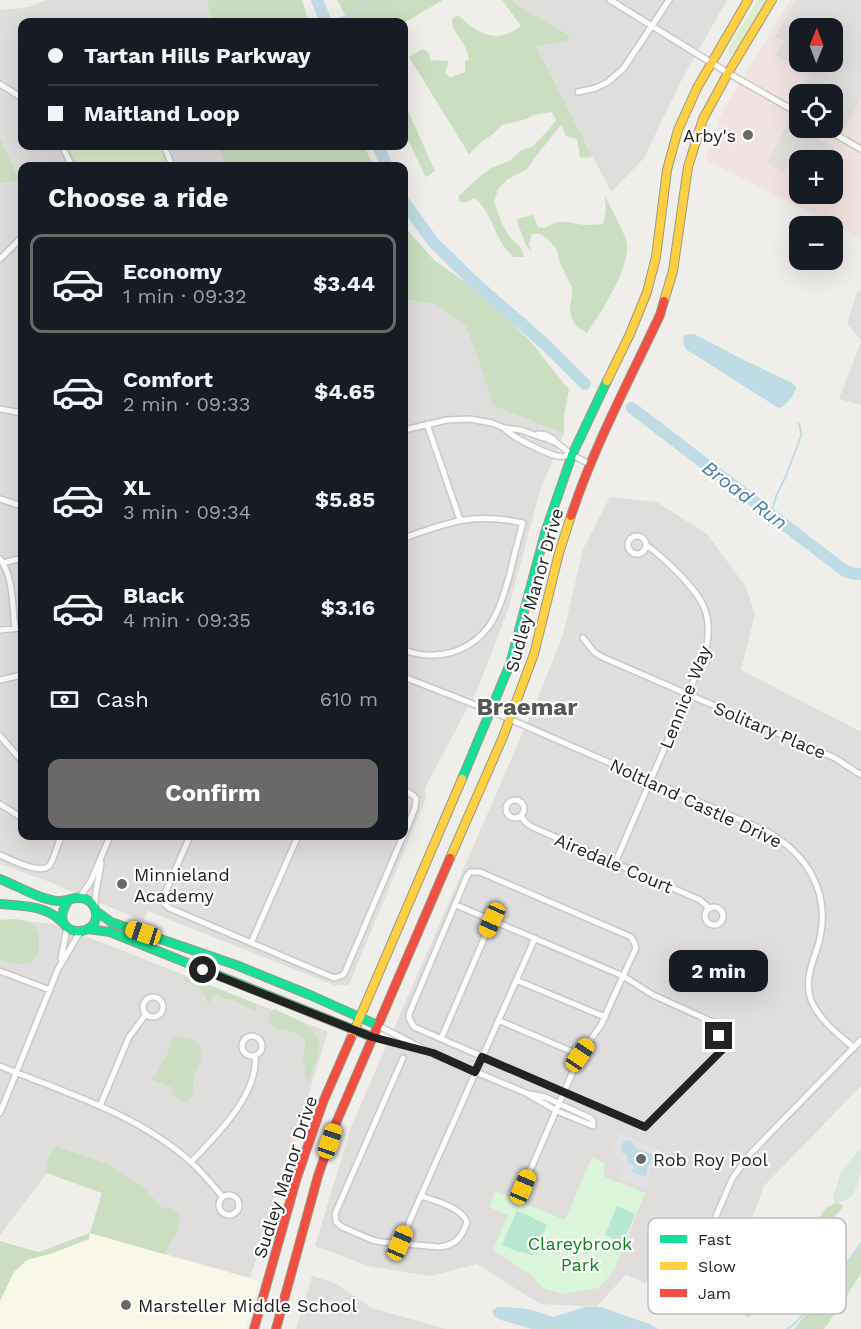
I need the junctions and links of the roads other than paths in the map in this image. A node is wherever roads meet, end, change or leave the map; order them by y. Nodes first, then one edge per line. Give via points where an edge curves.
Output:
1 (610, 0) edge
2 (669, 0) edge
3 (748, 0) edge
4 (772, 0) edge
5 (652, 26) junction
6 (711, 63) junction
7 (728, 73) junction
8 (0, 84) edge
9 (578, 92) dead end
10 (18, 96) edge
11 (789, 108) edge
12 (842, 138) edge
13 (861, 149) edge
14 (18, 241) edge
15 (0, 259) edge
16 (0, 408) edge
17 (18, 412) edge
18 (427, 424) junction
19 (504, 428) junction
20 (408, 429) edge
21 (533, 434) junction
22 (557, 444) junction
23 (572, 456) junction
24 (590, 464) junction
25 (0, 499) edge
26 (18, 505) edge
27 (460, 520) junction
28 (408, 537) edge
29 (646, 545) dead end
30 (18, 559) edge
31 (2, 561) edge
32 (15, 628) joint
33 (0, 630) edge
34 (584, 638) dead end
35 (408, 651) edge
36 (18, 676) edge
37 (408, 679) edge
38 (0, 680) edge
39 (688, 694) junction
40 (491, 711) junction
41 (509, 719) junction
42 (0, 736) edge
43 (18, 756) edge
44 (861, 775) edge
45 (651, 781) junction
46 (408, 792) edge
47 (0, 804) edge
48 (18, 815) edge
49 (521, 816) dead end
50 (408, 823) edge
51 (60, 840) edge
52 (108, 840) edge
53 (188, 840) edge
54 (296, 840) edge
55 (401, 840) edge
56 (0, 855) edge
57 (102, 857) junction
58 (615, 863) junction
59 (0, 879) edge
60 (80, 897) junction
61 (68, 901) junction
62 (0, 904) edge
63 (456, 905) junction
64 (709, 908) dead end
65 (95, 909) junction
66 (492, 920) junction
67 (65, 926) junction
68 (88, 929) junction
69 (80, 932) junction
70 (535, 939) junction
71 (251, 943) junction
72 (58, 969) junction
73 (0, 971) edge
74 (623, 976) junction
75 (516, 980) junction
76 (50, 990) junction
77 (146, 1014) dead end
78 (360, 1017) junction
79 (605, 1017) junction
80 (498, 1020) junction
81 (377, 1025) junction
82 (354, 1029) junction
83 (372, 1037) junction
84 (441, 1039) junction
85 (861, 1040) edge
86 (854, 1048) junction
87 (433, 1053) junction
88 (580, 1055) junction
89 (255, 1056) dead end
90 (482, 1057) junction
91 (403, 1058) dead end
92 (0, 1066) edge
93 (475, 1072) junction
94 (17, 1073) junction
95 (526, 1093) junction
96 (564, 1093) junction
97 (559, 1104) junction
98 (100, 1106) junction
99 (556, 1111) junction
100 (0, 1113) edge
101 (191, 1162) junction
102 (520, 1194) dead end
103 (421, 1196) junction
104 (223, 1197) dead end
105 (715, 1218) edge
106 (400, 1243) junction
107 (254, 1329) edge
108 (276, 1329) edge

1 - 5 street
2 - 5 street
3 - 6 main road, Sudley Manor Drive
4 - 7 main road, Sudley Manor Drive
5 - 6 street
5 - 9 street via 613,79
6 - 7 street
6 - 23 main road, Sudley Manor Drive via 672,147 647,292
7 - 11 street
7 - 24 main road, Sudley Manor Drive via 695,142 684,188 673,271 660,315
8 - 10 street
12 - 13 street
14 - 15 street
16 - 17 street
18 - 19 street via 470,419
18 - 20 street
18 - 27 street
19 - 21 street
19 - 23 street via 557,456
21 - 22 street
21 - 22 street via 545,434
22 - 23 street
23 - 24 street
23 - 40 main road, Sudley Manor Drive via 545,533 510,664
24 - 41 main road, Sudley Manor Drive via 568,522 534,654
25 - 26 street
27 - 28 street
27 - 35 street via 487,518 523,524 503,599 483,634 466,646 446,654
29 - 39 street, Lennice Way via 691,586 707,614 708,643
30 - 31 street
31 - 32 street via 10,581
32 - 33 street
34 - 39 street, Solitary Place via 602,657
36 - 38 street
37 - 40 street, Noltland Castle Drive
39 - 44 street, Solitary Place via 835,758
39 - 45 street, Lennice Way
40 - 41 street, Noltland Castle Drive
40 - 78 main road, Sudley Manor Drive
41 - 45 street, Noltland Castle Drive
41 - 81 main road, Sudley Manor Drive
42 - 43 street
45 - 58 street, Lennice Way
45 - 86 street, Noltland Castle Drive via 766,831 803,861 815,880 822,913 820,937 809,973 809,993 823,1020
46 - 50 street via 416,803
47 - 48 street
49 - 58 street, Airedale Court via 532,827
51 - 56 street via 49,866 43,870
52 - 57 street
53 - 71 street via 164,902 169,908
54 - 71 street
55 - 71 street via 343,975 330,977
57 - 60 street
57 - 65 street via 94,893
58 - 64 street, Airedale Court via 700,900
59 - 61 main road via 45,898
60 - 61 main road
60 - 65 main road
61 - 67 main road via 61,918
62 - 67 main road via 46,910
63 - 66 street
63 - 74 street via 467,876 480,872 631,937 636,948
63 - 84 street via 409,1014 414,1028
65 - 68 main road via 95,921
65 - 78 main road via 111,922 236,965
66 - 70 street
66 - 84 street
67 - 69 main road
67 - 72 street
68 - 69 main road
68 - 82 main road via 110,932
69 - 72 street
70 - 74 street
70 - 75 street
72 - 76 street
73 - 76 street
74 - 79 street
74 - 96 street via 653,995 715,1023 722,1050 645,1127
75 - 79 street
75 - 80 street
76 - 94 street
77 - 98 street via 129,1037
78 - 81 main road
78 - 82 main road, Sudley Manor Drive
79 - 88 street
80 - 88 street
80 - 90 street
81 - 83 main road, Sudley Manor Drive
81 - 87 street
82 - 83 main road
82 - 107 main road, Sudley Manor Drive via 310,1138
83 - 87 street
83 - 108 main road, Sudley Manor Drive via 318,1176
84 - 90 street
85 - 86 street
86 - 105 street via 750,1154 732,1179
87 - 93 street
88 - 96 street
89 - 101 street via 254,1075 242,1100 223,1128
90 - 93 street
90 - 96 street
91 - 106 street via 335,1218 342,1227 372,1240
92 - 94 street
93 - 95 street
93 - 103 street
94 - 98 street
94 - 100 street
95 - 97 street
95 - 99 street
96 - 97 street
97 - 99 street
97 - 99 street via 591,1118 593,1126
98 - 101 street via 129,1119
99 - 102 street
101 - 104 street
103 - 106 street
103 - 106 street via 464,1216 464,1232 447,1246

